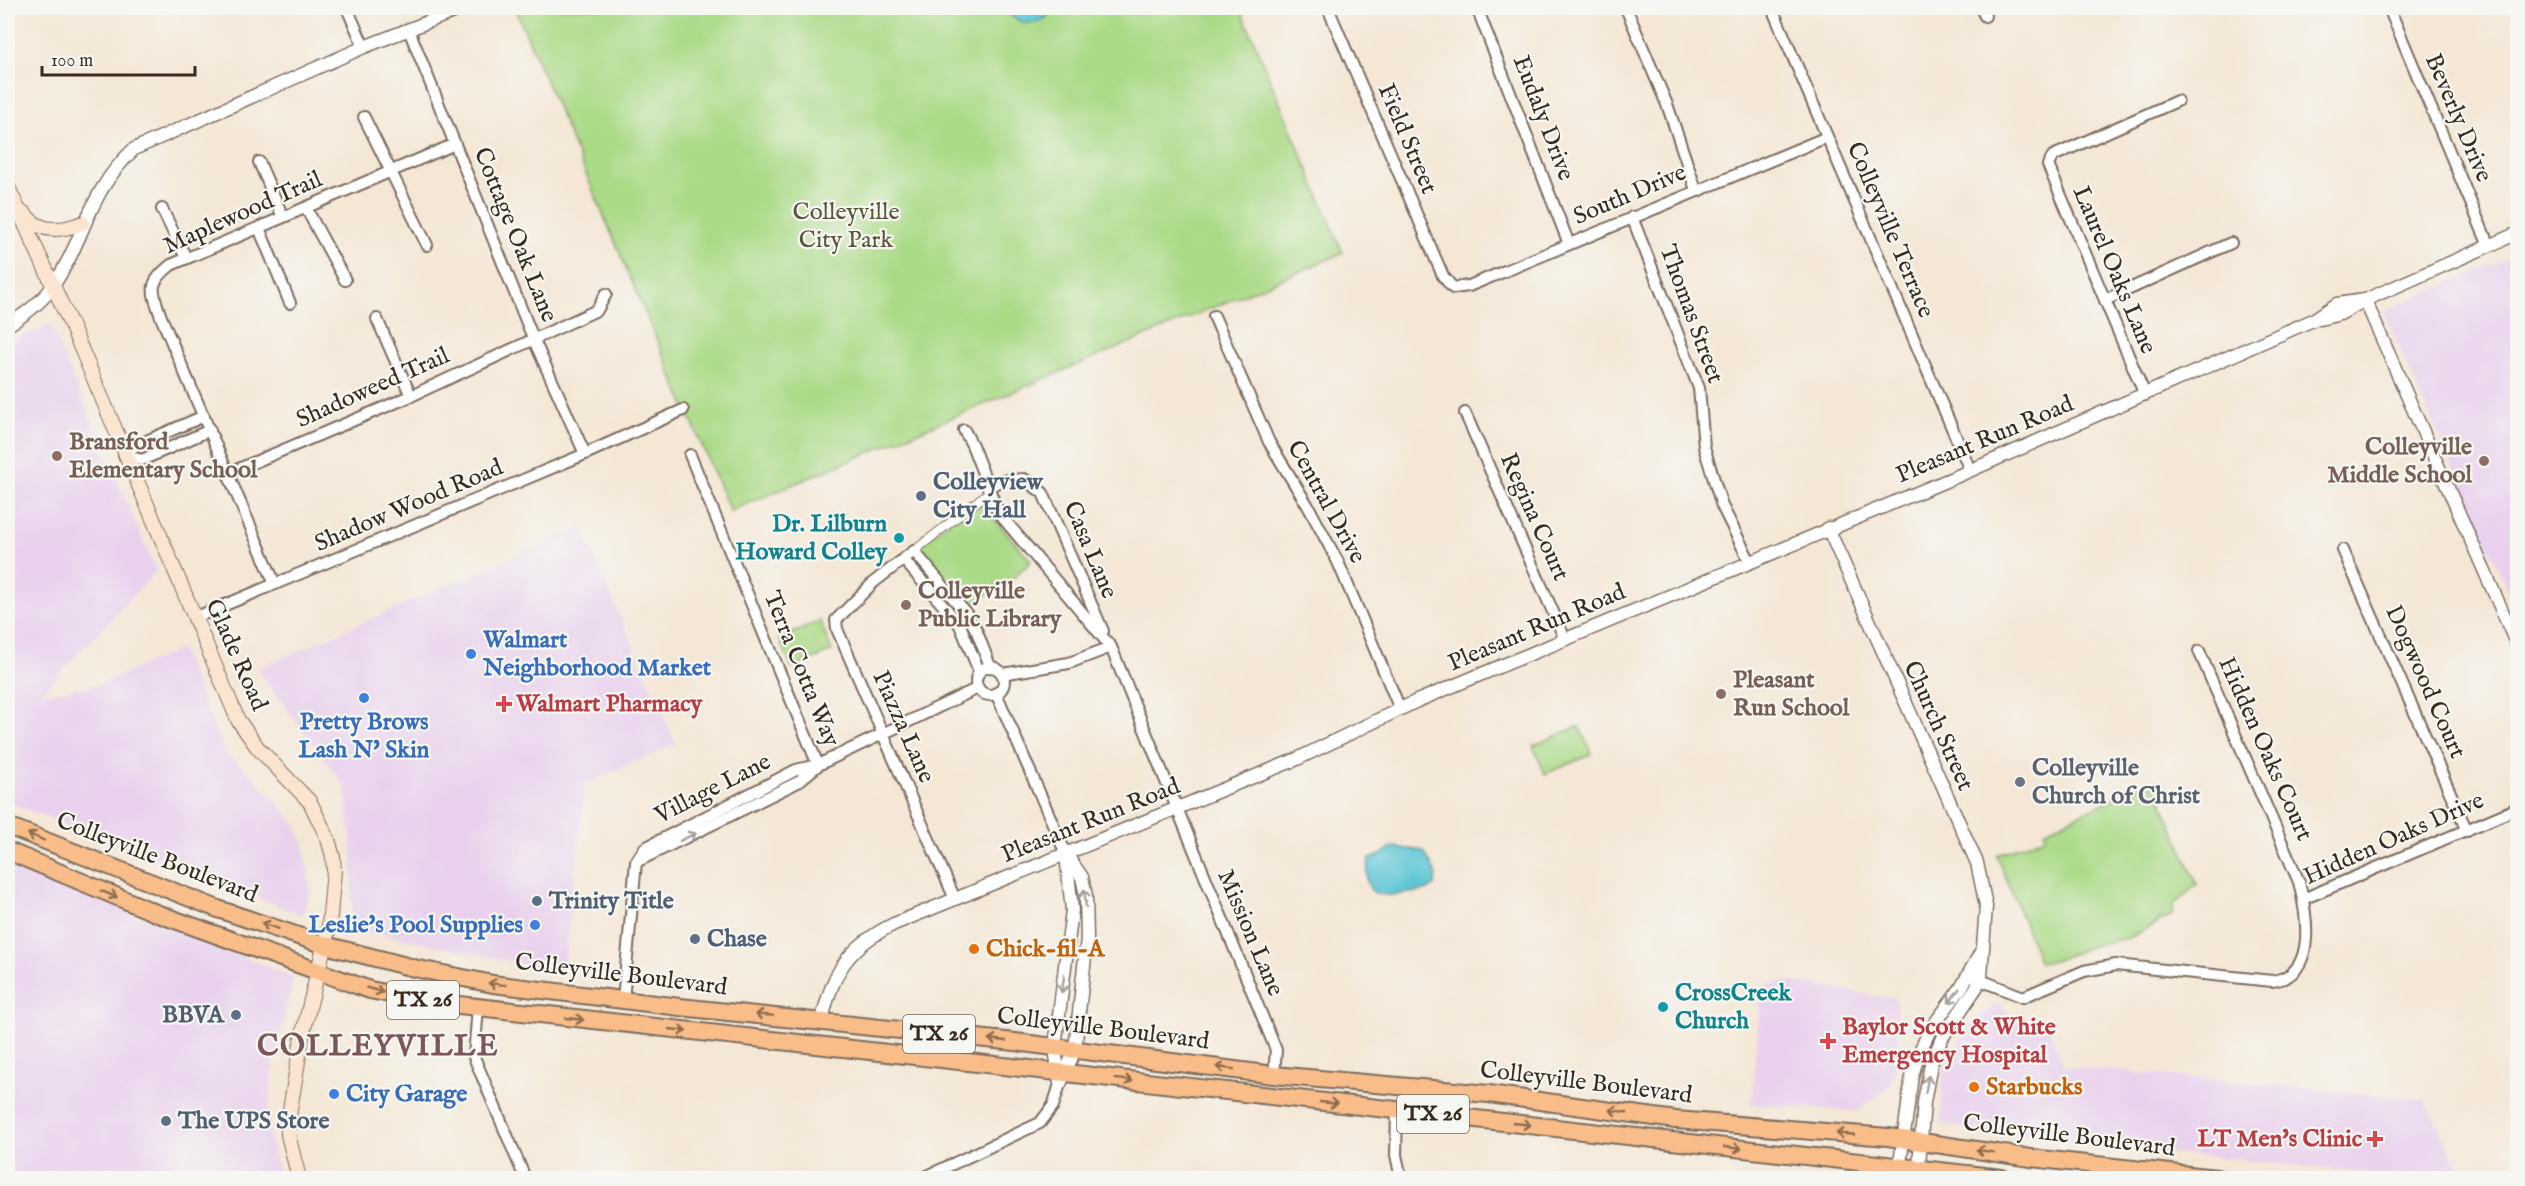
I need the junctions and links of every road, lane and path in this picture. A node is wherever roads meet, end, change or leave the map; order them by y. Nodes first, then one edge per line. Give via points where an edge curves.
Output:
1 (347, 8) edge
2 (463, 8) edge
3 (1328, 8) edge
4 (1477, 8) edge
5 (1626, 8) edge
6 (1772, 8) edge
7 (2389, 8) edge
8 (409, 30) junction
9 (364, 47) junction
10 (2177, 101) dead end
11 (364, 117) dead end
12 (1827, 137) junction
13 (456, 144) junction
14 (259, 162) dead end
15 (391, 172) junction
16 (8, 187) edge
17 (1696, 190) junction
18 (14, 201) junction
19 (162, 208) dead end
20 (306, 208) junction
21 (283, 217) junction
22 (1632, 217) junction
23 (83, 223) junction
24 (259, 228) junction
25 (2517, 233) edge
26 (2231, 243) dead end
27 (1569, 244) junction
28 (427, 245) dead end
29 (2489, 246) junction
30 (186, 258) junction
31 (345, 280) dead end
32 (1449, 285) joint
33 (52, 287) junction
34 (606, 294) dead end
35 (2105, 300) junction
36 (2365, 300) junction
37 (290, 303) dead end
38 (1214, 316) dead end
39 (377, 319) dead end
40 (8, 325) edge
41 (533, 338) junction
42 (2145, 395) junction
43 (411, 396) junction
44 (683, 410) dead end
45 (1466, 413) dead end
46 (204, 416) junction
47 (210, 430) junction
48 (964, 430) dead end
49 (585, 454) junction
50 (124, 455) junction
51 (690, 455) dead end
52 (1970, 470) junction
53 (229, 473) junction
54 (988, 490) junction
55 (1828, 528) junction
56 (2343, 550) dead end
57 (914, 551) junction
58 (903, 559) junction
59 (1750, 562) junction
60 (275, 584) junction
61 (194, 618) junction
62 (1565, 639) junction
63 (1111, 647) junction
64 (2517, 647) edge
65 (2199, 651) dead end
66 (984, 669) junction
67 (1002, 674) junction
68 (978, 688) junction
69 (996, 693) junction
70 (1400, 709) junction
71 (883, 735) junction
72 (818, 765) junction
73 (2517, 808) edge
74 (1175, 809) junction
75 (8, 826) edge
76 (2467, 831) junction
77 (65, 849) junction
78 (8, 851) edge
79 (1065, 854) junction
80 (56, 871) junction
81 (955, 899) junction
82 (2303, 899) junction
83 (326, 945) junction
84 (320, 971) junction
85 (1974, 978) junction
86 (623, 1000) junction
87 (478, 1007) junction
88 (822, 1021) junction
89 (1056, 1047) junction
90 (1922, 1047) junction
91 (1076, 1050) junction
92 (1935, 1054) junction
93 (1274, 1075) junction
94 (1061, 1076) junction
95 (1405, 1086) junction
96 (1270, 1097) junction
97 (1397, 1110) junction
98 (1903, 1139) junction
99 (1922, 1142) junction
100 (1899, 1172) edge
101 (1918, 1174) edge
102 (299, 1179) edge
103 (525, 1179) edge
104 (922, 1179) edge
105 (1401, 1179) edge
106 (2002, 1179) edge
107 (2217, 1179) edge

1 - 9 street
2 - 8 street
3 - 32 street, Field Street
4 - 27 street, Eudaly Drive
5 - 17 street via 1668,107
6 - 12 street, Colleyville Terrace
7 - 29 street, Beverly Drive
8 - 9 street
8 - 13 street, Cottage Oak Lane
9 - 23 street via 134,149 107,178
10 - 35 street, Laurel Oaks Lane via 2049,160 2051,175
11 - 15 street
12 - 17 street, South Drive
12 - 52 street, Colleyville Terrace
13 - 15 street, Maplewood Trail
13 - 41 street, Cottage Oak Lane
14 - 21 street
15 - 20 street, Maplewood Trail
15 - 28 street
16 - 18 main road, Glade Road
17 - 22 street, South Drive
18 - 23 main road via 30,222 46,229 63,230
18 - 33 main road, Glade Road
19 - 30 street
20 - 21 street, Maplewood Trail
20 - 31 street
21 - 24 street, Maplewood Trail
22 - 27 street, South Drive
22 - 59 street, Thomas Street via 1699,388 1704,447 1722,506
23 - 33 street
24 - 30 street, Maplewood Trail
24 - 37 street
25 - 29 street, Pleasant Run Road
26 - 35 street
27 - 32 street, South Drive via 1469,286
29 - 36 street, Pleasant Run Road
30 - 46 street, Maplewood Trail via 156,276 152,291
33 - 40 street
33 - 50 main road, Glade Road
34 - 41 street, Shadoweed Trail via 597,310
35 - 42 street, Laurel Oaks Lane
36 - 42 street, Pleasant Run Road
36 - 64 street
38 - 70 street, Central Drive via 1269,442 1338,562
39 - 43 street
41 - 43 street, Shadoweed Trail
41 - 49 street, Cottage Oak Lane
42 - 52 street, Pleasant Run Road
43 - 53 street, Shadoweed Trail
44 - 49 street, Shadow Wood Road
45 - 62 street, Regina Court
46 - 47 street, Maplewood Trail
46 - 50 street via 135,446
47 - 50 street via 142,459
47 - 53 street, Maplewood Trail
48 - 54 street
49 - 60 street, Shadow Wood Road
50 - 61 main road, Glade Road
51 - 72 street, Terra Cotta Way
52 - 55 street, Pleasant Run Road
53 - 60 street, Maplewood Trail
54 - 57 street
54 - 63 street via 998,512
54 - 63 street, Casa Lane via 999,481 1024,478 1043,493
55 - 59 street, Pleasant Run Road
55 - 85 street, Church Street via 1977,863 1986,906 1984,946
56 - 76 street, Dogwood Court
57 - 58 street
57 - 66 street via 969,617 977,632
58 - 66 street via 960,625
58 - 71 street, Piazza Lane via 836,620
59 - 62 street, Pleasant Run Road
60 - 61 street, Shadow Wood Road
61 - 83 main road, Glade Road via 237,720 310,802 328,839 334,870
62 - 70 street, Pleasant Run Road
63 - 67 street via 1069,663
63 - 74 street, Casa Lane
65 - 82 street, Hidden Oaks Court via 2291,859
66 - 67 street
66 - 68 street via 976,676
67 - 69 street via 1003,687
68 - 69 street via 986,694
68 - 71 street, Village Lane
69 - 79 street
70 - 74 street, Pleasant Run Road via 1297,759
71 - 72 street, Village Lane
71 - 81 street, Piazza Lane
72 - 86 street, Village Lane via 796,770 645,848 636,862
73 - 76 street, Hidden Oaks Drive
74 - 79 street, Pleasant Run Road
74 - 93 street, Mission Lane via 1276,1050
77 -> 75 main road, Colleyville Boulevard / TX 26
76 - 82 street, Hidden Oaks Drive
77 - 80 main road
83 -> 77 main road, Colleyville Boulevard / TX 26 via 218,909
78 - 80 main road, Colleyville Boulevard / TX 26
79 - 81 street, Pleasant Run Road
79 -> 89 street via 1072,910
91 -> 79 street via 1088,938 1086,896 1082,877
80 -> 84 main road, Colleyville Boulevard / TX 26 via 156,913
81 - 88 street, Pleasant Run Road via 872,935 856,949 835,976
82 - 85 street, Hidden Oaks Drive via 2304,956 2295,973 2282,980 2116,964 2084,971 2023,998
83 - 84 main road, Glade Road
86 -> 83 main road, Colleyville Boulevard / TX 26 via 493,984
84 -> 87 main road, Colleyville Boulevard / TX 26 via 387,994
84 - 102 main road, Glade Road via 302,1037 288,1122
85 -> 90 street, Church Street via 1940,1015
85 - 92 street, Church Street
88 -> 86 main road, Colleyville Boulevard / TX 26
87 -> 94 main road, Colleyville Boulevard / TX 26
87 - 103 street via 474,1057
89 -> 88 main road, Colleyville Boulevard / TX 26
89 - 91 main road, Colleyville Boulevard / TX 26
89 - 94 street
90 - 92 street
90 - 98 street, Church Street via 1912,1076
93 -> 91 main road, Colleyville Boulevard / TX 26
91 - 94 street
99 -> 92 street, Church Street via 1927,1081
93 - 95 main road, Colleyville Boulevard / TX 26
93 - 96 main road
94 -> 96 main road, Colleyville Boulevard / TX 26
94 - 104 street via 1053,1106 1040,1123
95 - 97 main road
98 -> 95 main road, Colleyville Boulevard / TX 26 via 1676,1120
96 -> 97 main road, Colleyville Boulevard / TX 26
97 -> 100 main road, Colleyville Boulevard / TX 26
97 - 105 street via 1396,1155
98 - 99 main road, Colleyville Boulevard / TX 26
98 - 100 street, Church Street
99 - 101 street, Church Street
107 -> 99 main road, Colleyville Boulevard / TX 26
100 - 101 main road, Colleyville Boulevard / TX 26
101 - 106 main road, Colleyville Boulevard / TX 26

